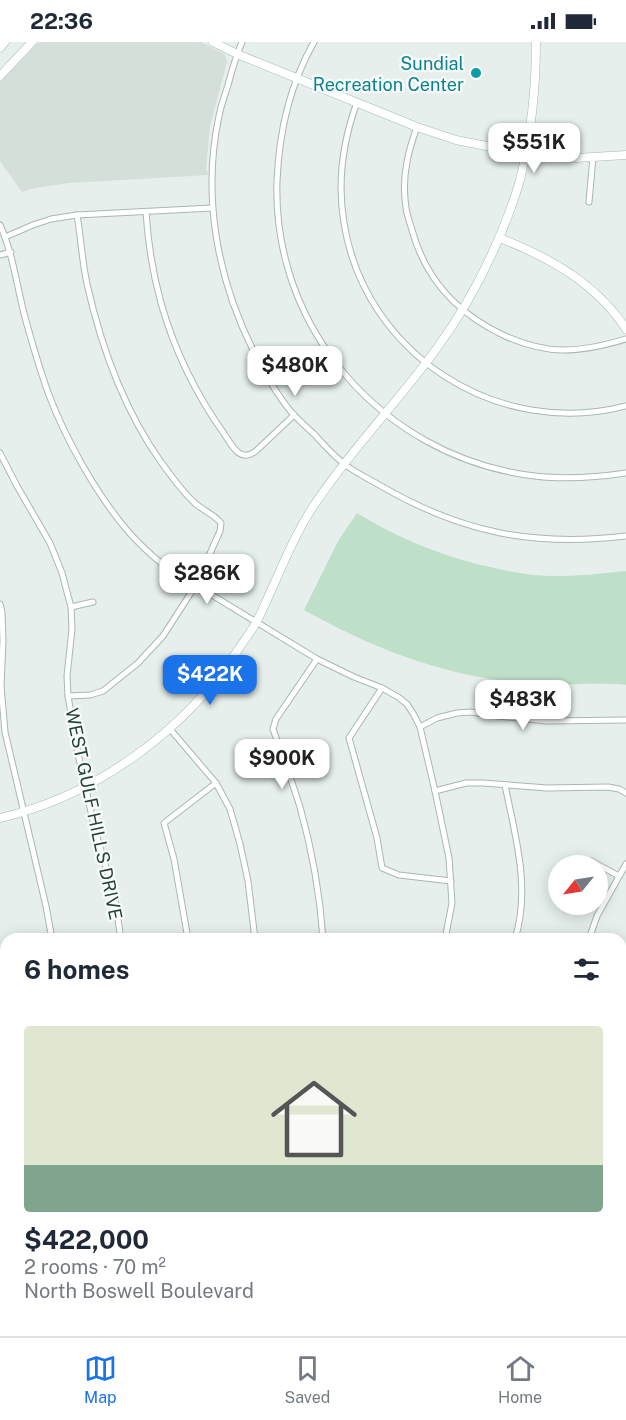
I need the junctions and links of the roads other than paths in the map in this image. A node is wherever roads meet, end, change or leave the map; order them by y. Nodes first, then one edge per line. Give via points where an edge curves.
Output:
1 (5, 42) edge
2 (32, 42) edge
3 (213, 42) edge
4 (242, 42) edge
5 (314, 42) edge
6 (536, 42) edge
7 (0, 48) edge
8 (237, 54) junction
9 (2, 70) edge
10 (297, 78) junction
11 (357, 102) junction
12 (417, 127) junction
13 (525, 153) junction
14 (626, 155) edge
15 (593, 158) junction
16 (589, 202) dead end
17 (212, 208) junction
18 (146, 212) junction
19 (77, 216) junction
20 (0, 225) edge
21 (5, 237) junction
22 (500, 238) junction
23 (11, 252) junction
24 (0, 255) edge
25 (462, 311) junction
26 (626, 330) edge
27 (626, 339) edge
28 (425, 363) junction
29 (626, 406) edge
30 (384, 414) junction
31 (294, 415) junction
32 (0, 453) edge
33 (344, 463) junction
34 (626, 473) edge
35 (626, 536) edge
36 (196, 585) junction
37 (93, 602) dead end
38 (0, 604) edge
39 (71, 607) junction
40 (256, 623) junction
41 (317, 659) junction
42 (382, 688) junction
43 (68, 696) junction
44 (626, 720) edge
45 (420, 727) junction
46 (170, 729) junction
47 (216, 783) junction
48 (86, 785) junction
49 (505, 785) junction
50 (435, 791) junction
51 (626, 793) edge
52 (24, 813) junction
53 (0, 818) edge
54 (626, 864) edge
55 (608, 870) edge
56 (619, 876) junction
57 (451, 881) junction
58 (51, 933) edge
59 (120, 933) edge
60 (187, 933) edge
61 (254, 933) edge
62 (323, 933) edge
63 (446, 933) edge
64 (516, 933) edge
65 (591, 933) edge

1 - 7 street
2 - 9 street
3 - 8 street
4 - 8 street
5 - 10 street
6 - 13 street via 534,99
8 - 10 street
8 - 17 street via 218,122
10 - 11 street
10 - 30 street via 287,106 277,168 276,200 285,255 307,317 327,352
11 - 12 street
11 - 28 street via 346,140 341,189 351,256 378,312
12 - 13 street via 456,140
12 - 25 street via 407,163 406,210 432,277
13 - 15 street
13 - 22 street via 520,182
14 - 15 street
15 - 16 street
17 - 18 street
17 - 31 street via 221,264 236,312 268,378
18 - 19 street
18 - 31 street via 155,278 170,329 189,374 224,434 238,452 248,455
19 - 21 street via 42,222
19 - 36 street via 93,305 127,403 182,490 221,524
20 - 21 street
21 - 23 street
22 - 25 street
22 - 26 street via 584,282
23 - 24 street
23 - 36 street via 40,369 73,447 126,529 166,567
25 - 27 street via 521,343 544,348 564,350
25 - 28 street
28 - 29 street via 477,394 520,408 562,414
28 - 30 street
30 - 33 street
30 - 34 street via 442,449 499,469 554,478
31 - 33 street
32 - 39 street, WEST GULF HILLS DRIVE via 50,543
33 - 35 street via 419,507 487,531 546,540
33 - 40 street via 310,510
36 - 40 street
36 - 43 street via 163,636 138,663 103,691
37 - 39 street
38 - 52 street via 3,716
39 - 43 street, WEST GULF HILLS DRIVE
40 - 41 street
40 - 46 street via 224,671
41 - 42 street
41 - 62 street via 273,729 300,806 321,906
42 - 45 street via 407,704
42 - 57 street via 349,738 382,868 399,875
43 - 48 street, WEST GULF HILLS DRIVE
44 - 45 street via 547,722 471,712
45 - 50 street
46 - 47 street
46 - 48 street via 119,767
47 - 60 street via 165,823
47 - 61 street via 230,809 240,844
48 - 52 street
48 - 59 street, WEST GULF HILLS DRIVE
49 - 50 street via 466,783
49 - 51 street via 608,787
49 - 64 street via 522,870 522,904
50 - 57 street
52 - 53 street
52 - 58 street
54 - 56 street
55 - 56 street
56 - 65 street
57 - 63 street via 452,903

